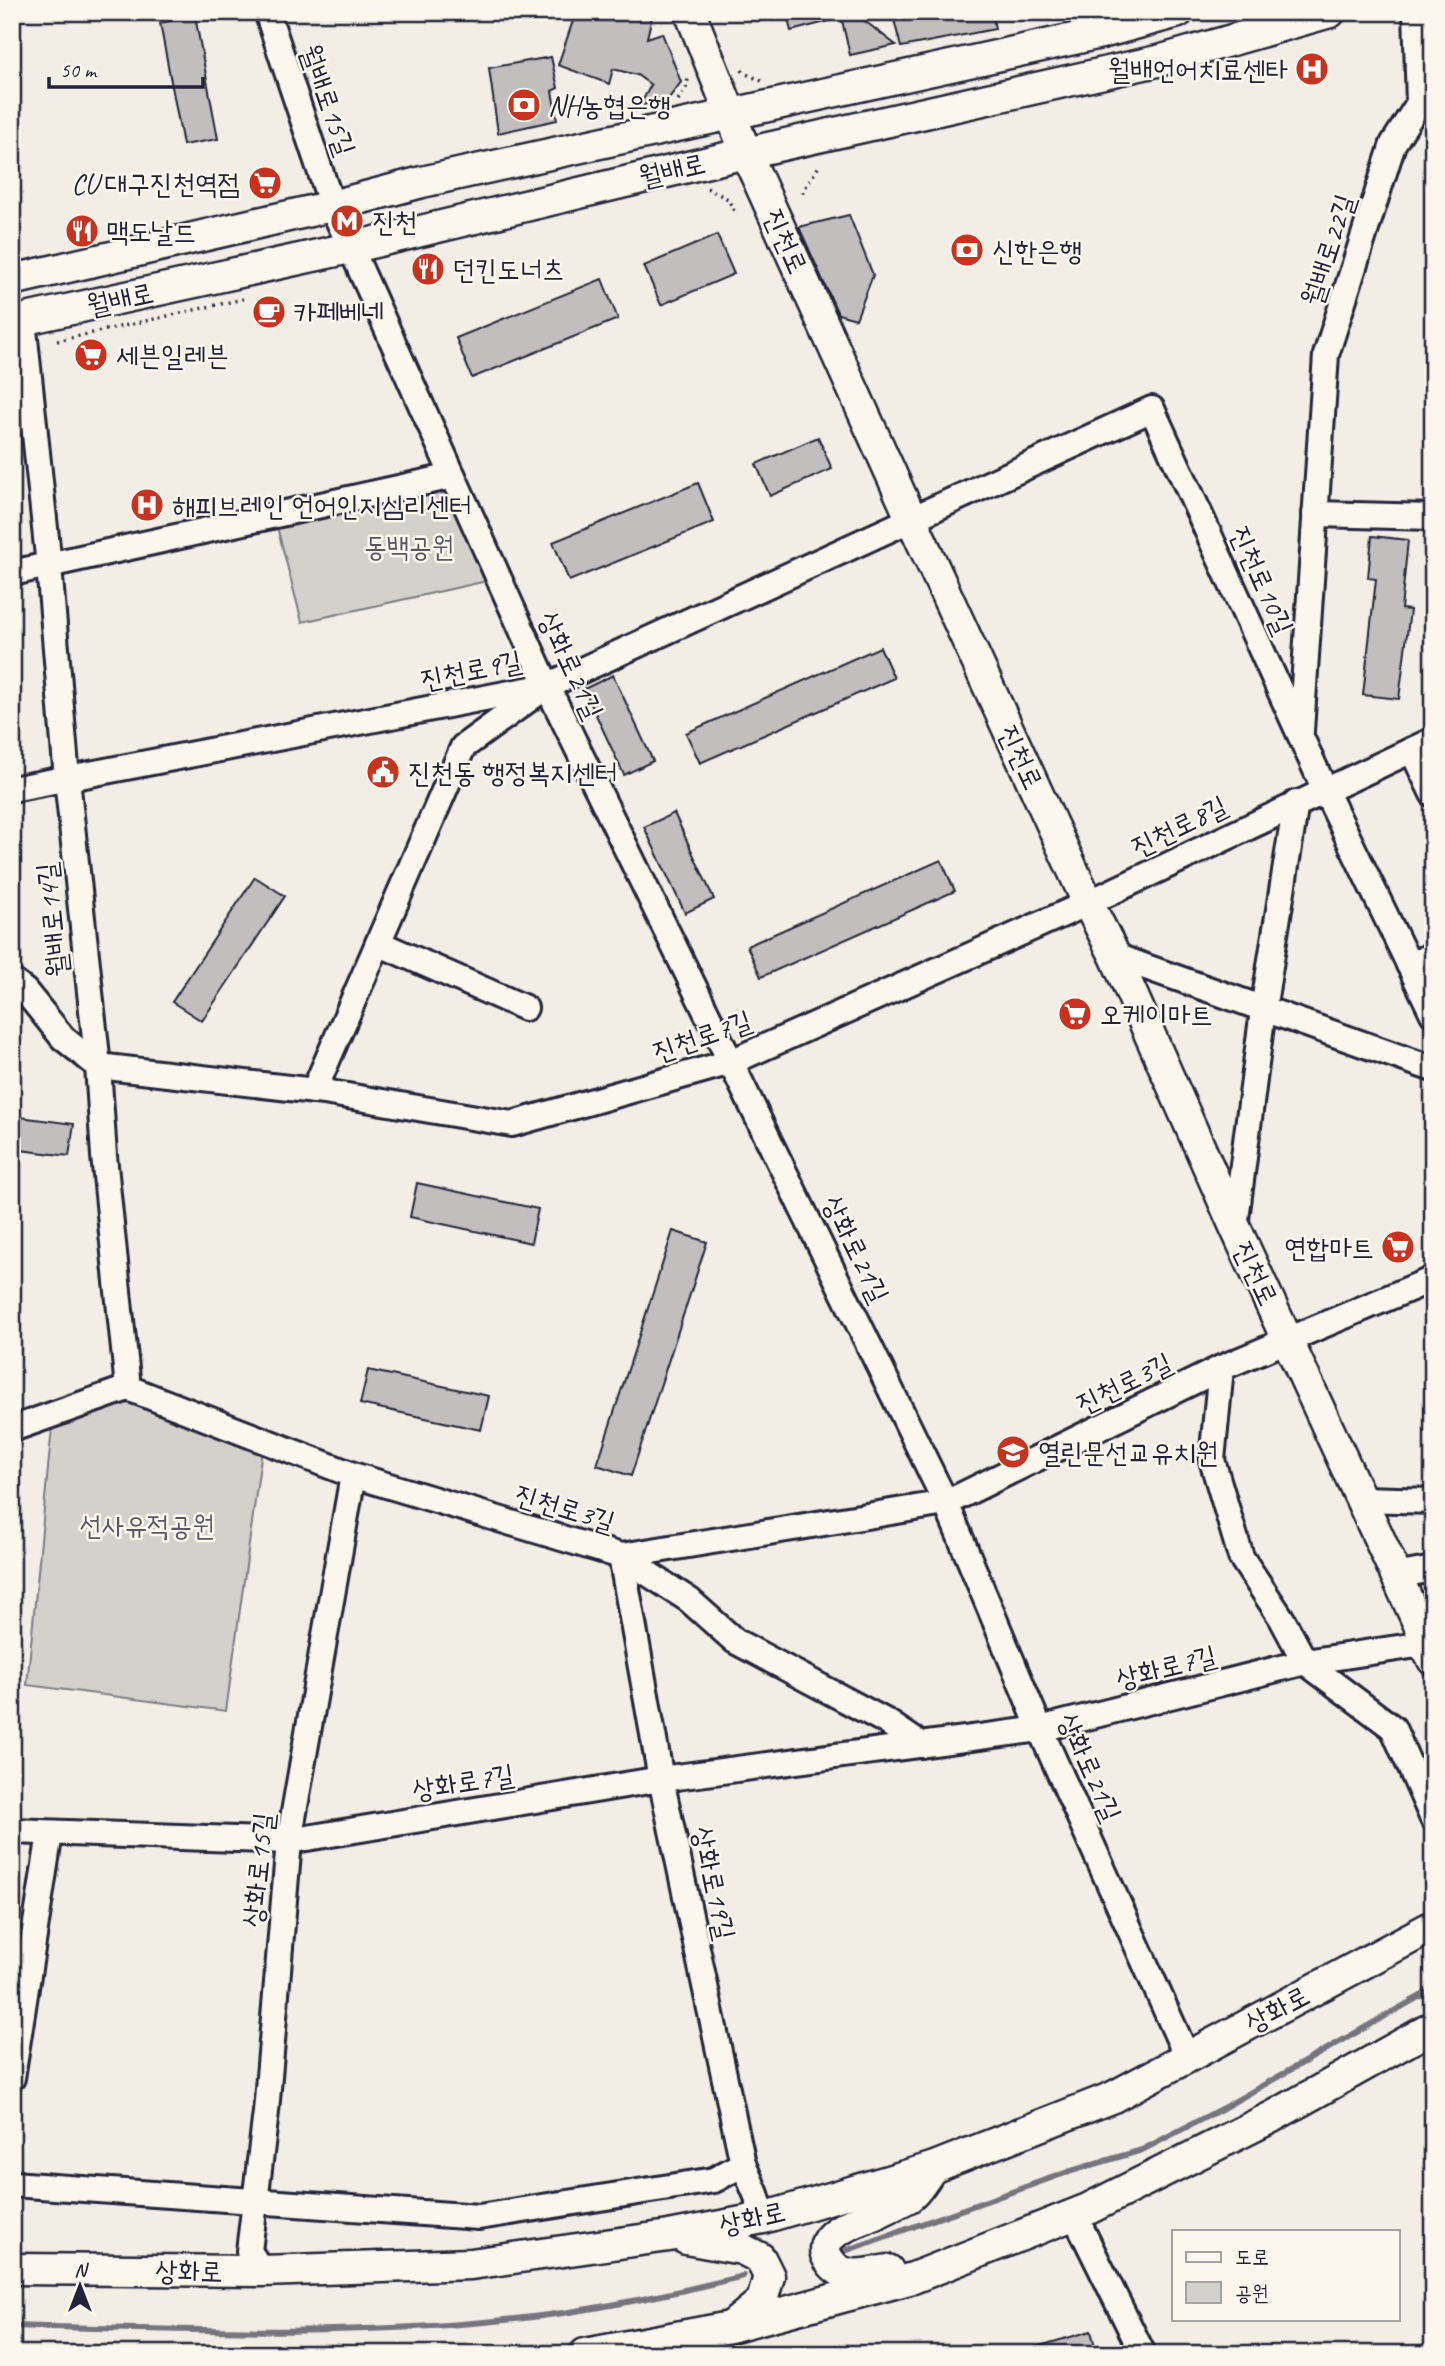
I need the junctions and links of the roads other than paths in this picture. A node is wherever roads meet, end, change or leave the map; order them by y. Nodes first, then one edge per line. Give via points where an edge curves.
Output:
1 (267, 12) edge
2 (690, 12) edge
3 (1178, 12) edge
4 (1330, 12) edge
5 (1416, 12) edge
6 (730, 115) junction
7 (746, 153) junction
8 (332, 206) junction
9 (350, 248) junction
10 (12, 279) edge
11 (18, 321) edge
12 (453, 476) junction
13 (1315, 514) junction
14 (1433, 517) edge
15 (911, 518) junction
16 (49, 566) junction
17 (12, 573) edge
18 (547, 686) junction
19 (1300, 735) junction
20 (1422, 745) edge
21 (67, 779) junction
22 (12, 789) edge
23 (1325, 790) junction
24 (1433, 794) edge
25 (1296, 803) junction
26 (1088, 903) junction
27 (378, 943) junction
28 (1433, 955) edge
29 (1115, 956) junction
30 (1409, 965) junction
31 (12, 981) edge
32 (525, 1008) dead end
33 (1263, 1010) junction
34 (1433, 1014) edge
35 (731, 1062) junction
36 (98, 1066) junction
37 (1433, 1069) edge
38 (314, 1091) junction
39 (1235, 1227) junction
40 (1433, 1279) edge
41 (1287, 1340) junction
42 (1221, 1368) junction
43 (128, 1388) junction
44 (12, 1429) edge
45 (354, 1475) junction
46 (1360, 1499) junction
47 (1433, 1501) edge
48 (946, 1503) junction
49 (621, 1556) junction
50 (1433, 1569) edge
51 (1395, 1576) junction
52 (1428, 1640) edge
53 (1305, 1662) junction
54 (1040, 1729) junction
55 (921, 1745) junction
56 (662, 1779) junction
57 (1433, 1819) edge
58 (12, 1830) edge
59 (50, 1833) junction
60 (289, 1841) junction
61 (1425, 1932) edge
62 (1433, 2027) edge
63 (1187, 2057) junction
64 (12, 2078) edge
65 (743, 2164) junction
66 (932, 2168) junction
67 (12, 2184) edge
68 (255, 2200) junction
69 (1074, 2214) junction
70 (763, 2218) junction
71 (669, 2236) junction
72 (990, 2248) junction
73 (12, 2269) edge
74 (262, 2271) junction
75 (730, 2327) junction
76 (685, 2345) edge
77 (585, 2354) edge
78 (1143, 2354) edge

1 - 8 street, 월배로15길
2 - 6 main road, 진천로
3 - 6 main road, 월배로
4 - 7 main road, 월배로 via 1162,60
5 - 13 street, 월배로22길 via 1419,103 1393,144 1326,355
6 - 7 main road, 진천로
6 - 8 main road, 월배로
7 - 9 main road, 월배로
7 - 15 main road, 진천로
8 - 9 street, 상화로21길
8 - 10 main road, 월배로
9 - 11 main road, 월배로
9 - 12 street, 상화로21길
11 - 16 street, 월배로14길
12 - 16 street
12 - 18 street, 상화로21길
13 - 14 street
13 - 19 street, 월배로22길
15 - 18 street, 진천로9길
15 - 19 street, 진천로10길 via 1152,409
15 - 26 main road, 진천로
16 - 17 street
16 - 21 street, 월배로14길
18 - 21 street, 진천로9길
18 - 27 street via 463,747
18 - 35 street, 상화로21길
19 - 23 street, 진천로10길
20 - 23 street, 진천로8길
20 - 24 street, 진천로8길
21 - 22 street, 진천로9길
21 - 36 street, 월배로14길
23 - 25 street, 진천로8길
23 - 30 street, 진천로10길
25 - 26 street, 진천로8길
25 - 33 street
26 - 29 main road, 진천로
26 - 35 street, 진천로7길
27 - 32 street
27 - 38 street
28 - 30 street
29 - 33 street
29 - 39 main road, 진천로
30 - 34 street, 진천로10길
31 - 36 street via 63,1038
33 - 37 street
33 - 39 street
35 - 38 street, 진천로7길 via 512,1124
35 - 48 street, 상화로21길
36 - 38 street, 진천로7길
36 - 43 street, 월배로14길
39 - 41 main road, 진천로
40 - 41 street, 진천로3길
41 - 42 street, 진천로3길
41 - 46 main road, 진천로
42 - 48 street, 진천로3길
42 - 53 street via 1212,1460 1241,1557
43 - 44 street
43 - 45 street, 진천로3길
45 - 49 street, 진천로3길
45 - 60 street, 상화로15길
46 - 47 street
46 - 51 main road, 진천로
48 - 49 street, 진천로3길
48 - 54 street, 상화로21길
49 - 55 street via 689,1600 735,1641
49 - 56 street, 상화로19길
50 - 51 street
51 - 52 main road, 진천로
52 - 53 street, 상화로7길
53 - 54 street, 상화로7길
53 - 57 street via 1394,1728
54 - 55 street, 상화로7길
54 - 63 street, 상화로21길
55 - 56 street, 상화로7길
56 - 60 street, 상화로7길
56 - 65 street, 상화로19길
58 - 59 street, 상화로7길
59 - 60 street, 상화로7길
59 - 64 street
60 - 68 street, 상화로15길
61 - 63 main road, 상화로
62 - 69 main road via 1272,2117
63 - 66 main road, 상화로 via 1113,2097
65 - 68 street via 715,2180 479,2217
65 - 70 street, 상화로19길
66 - 70 main road, 상화로
66 - 72 main road via 912,2195 837,2230 827,2241 830,2262 853,2275
67 - 68 street
68 - 74 street, 상화로15길 via 249,2251
69 - 72 main road
69 - 78 street
70 - 71 main road, 상화로
71 - 74 main road, 상화로 via 471,2264
71 - 75 main road via 742,2249 760,2258 769,2276 762,2301
72 - 75 main road via 913,2278
73 - 74 main road, 상화로
75 - 76 main road
76 - 77 main road

